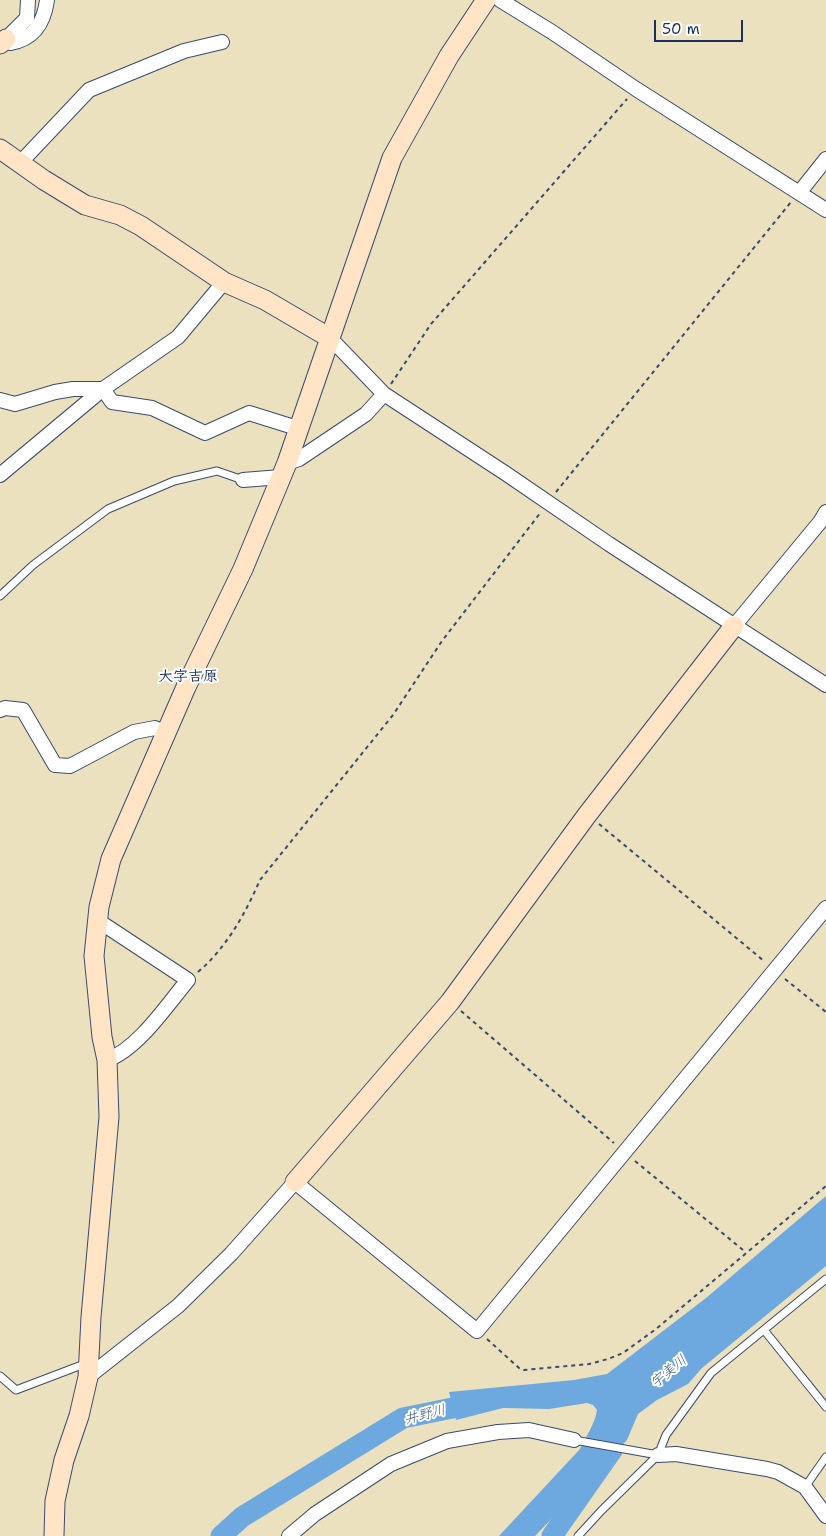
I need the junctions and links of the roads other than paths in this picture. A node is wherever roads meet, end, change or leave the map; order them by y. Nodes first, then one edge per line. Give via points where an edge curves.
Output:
1 (28, 0) edge
2 (47, 0) edge
3 (486, 0) edge
4 (500, 0) edge
5 (2, 38) edge
6 (222, 42) dead end
7 (0, 150) edge
8 (826, 159) edge
9 (20, 163) junction
10 (799, 193) junction
11 (826, 210) edge
12 (224, 282) junction
13 (330, 338) junction
14 (103, 389) junction
15 (384, 394) junction
16 (0, 400) edge
17 (298, 428) junction
18 (284, 470) junction
19 (0, 474) edge
20 (243, 480) joint
21 (826, 512) edge
22 (0, 596) edge
23 (734, 626) junction
24 (826, 685) edge
25 (0, 710) edge
26 (166, 733) junction
27 (826, 908) edge
28 (97, 920) junction
29 (107, 1060) junction
30 (295, 1182) junction
31 (826, 1279) edge
32 (764, 1330) junction
33 (88, 1370) junction
34 (0, 1376) edge
35 (826, 1407) edge
36 (574, 1440) joint
37 (658, 1454) junction
38 (826, 1457) edge
39 (805, 1487) junction
40 (826, 1516) edge
41 (54, 1536) edge
42 (289, 1536) edge
43 (578, 1536) edge

1 - 5 street via 26,18
2 - 5 street via 46,14 40,26 21,41 10,43
3 - 13 street via 444,64 392,158
4 - 10 street
6 - 9 street via 184,51 89,90
7 - 9 street
8 - 10 street
9 - 12 street via 85,204 120,215 141,226
10 - 11 street
12 - 13 street via 265,300
12 - 14 street via 178,338
13 - 15 street
13 - 17 street
14 - 16 street via 64,390 15,404
14 - 17 street via 112,402 152,408 205,433 249,413
14 - 19 street
15 - 18 street via 366,414
15 - 23 street
17 - 18 street
18 - 20 street
18 - 26 street via 243,569
20 - 22 lane via 218,471 174,481 108,508 33,565
21 - 23 street
23 - 24 street
23 - 30 street via 587,814 450,1002
25 - 26 street via 23,710 55,765 70,766 134,732 155,728
26 - 28 street via 111,859
27 - 30 street via 477,1331
28 - 29 street via 94,956
28 - 29 street via 188,980 136,1042
29 - 33 street via 109,1117
30 - 33 street via 231,1254 178,1306
31 - 32 lane
32 - 35 lane
32 - 37 lane via 711,1373 666,1435
33 - 34 lane via 16,1390
33 - 41 street via 79,1416 55,1501
36 - 37 lane
36 - 42 street via 529,1430 447,1441 391,1464 315,1514
37 - 39 street via 767,1468
37 - 43 lane
38 - 39 lane
39 - 40 street

